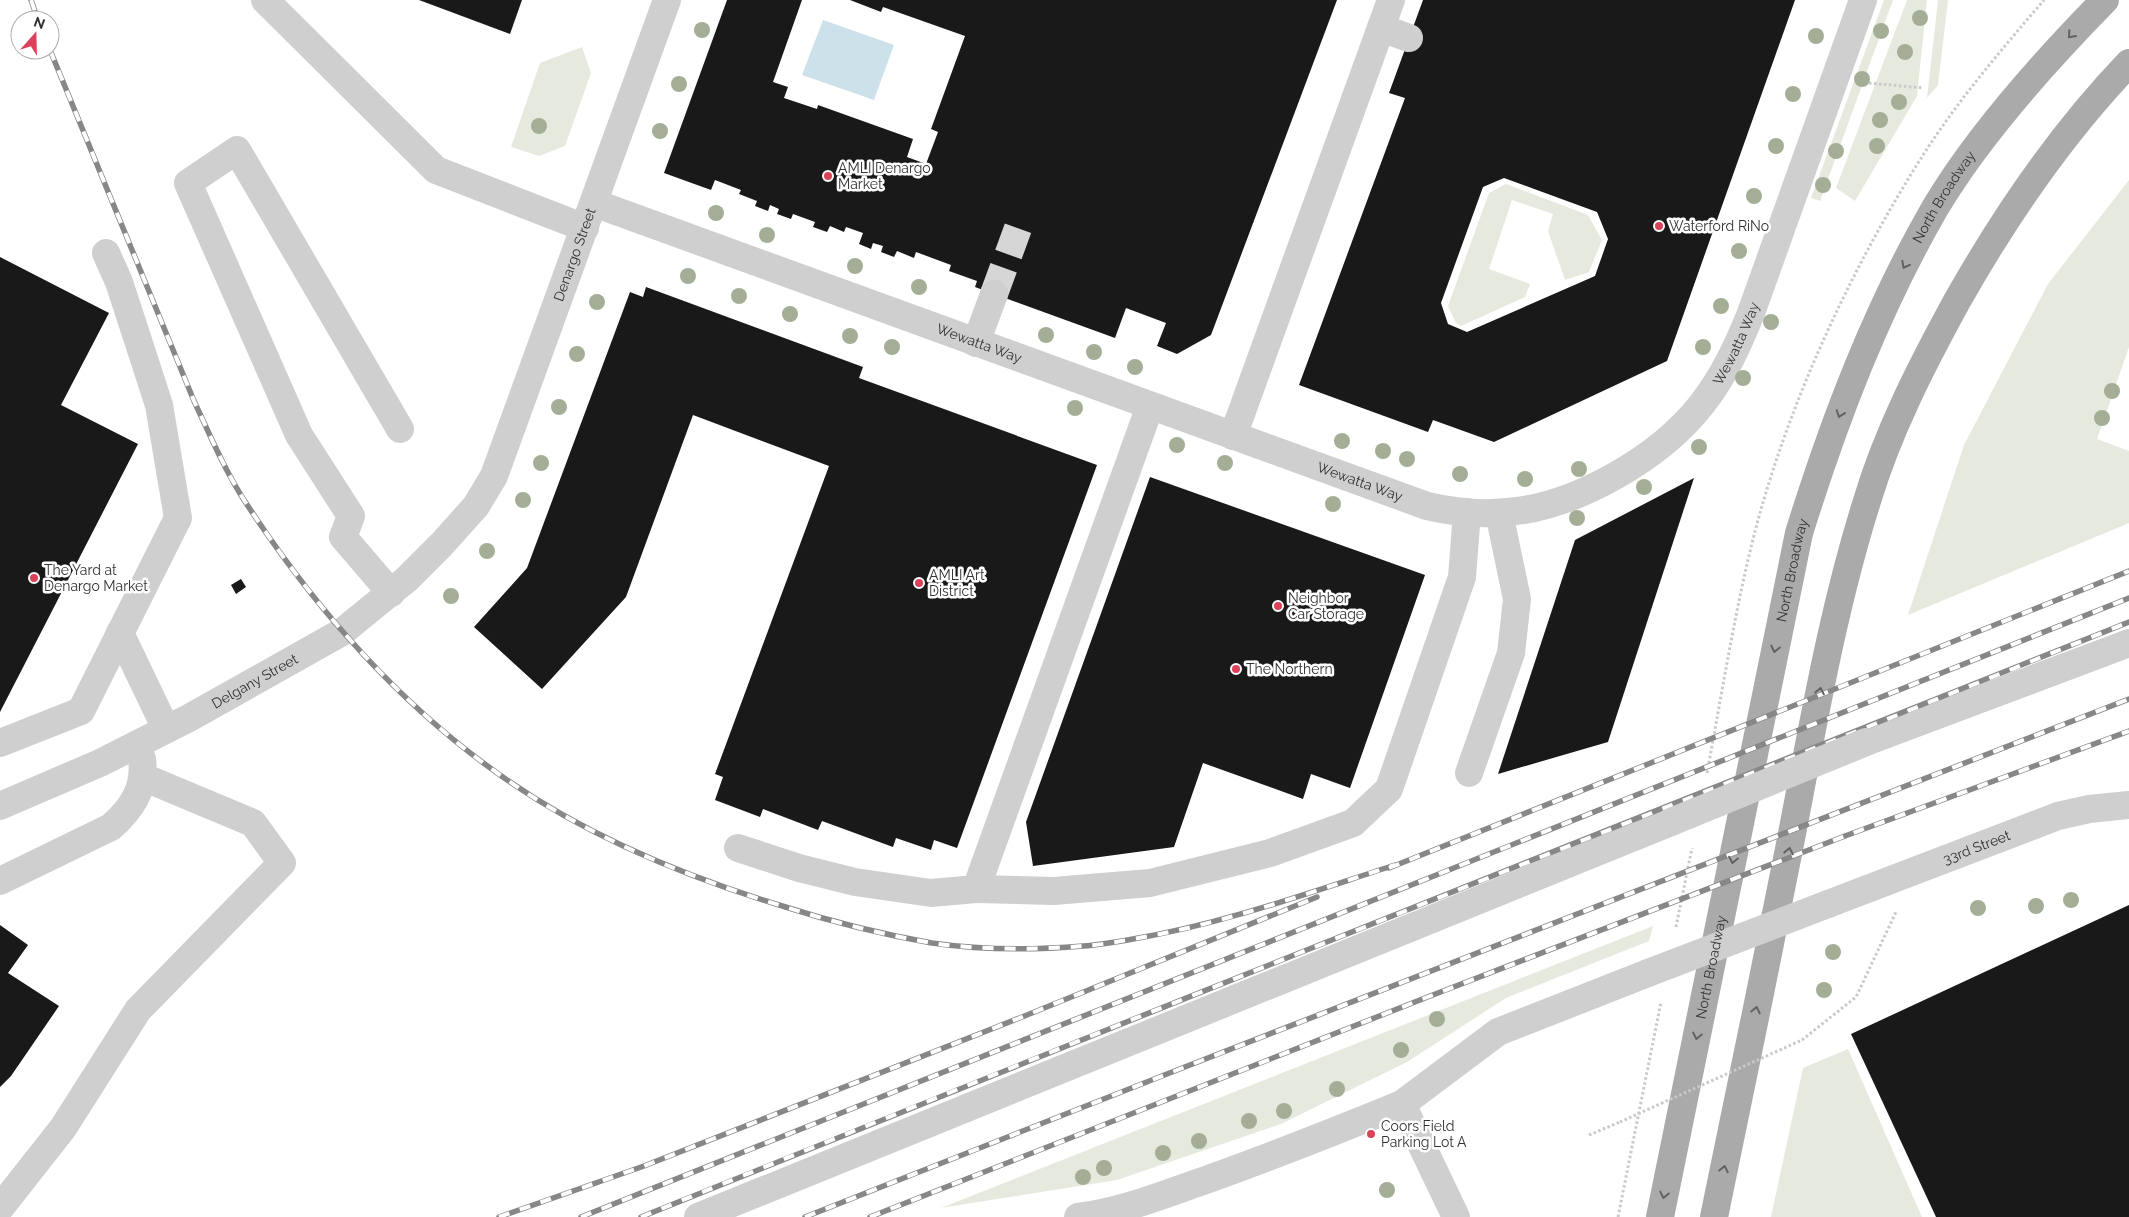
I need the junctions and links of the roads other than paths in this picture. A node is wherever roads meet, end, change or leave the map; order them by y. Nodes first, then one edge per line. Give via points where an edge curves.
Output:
1 (265, 0) edge
2 (667, 0) edge
3 (1391, 0) edge
4 (1863, 0) edge
5 (2105, 0) edge
6 (1381, 28) junction
7 (1409, 38) dead end
8 (2129, 64) edge
9 (589, 215) junction
10 (106, 254) dead end
11 (994, 294) tunnel mouth
12 (976, 343) junction
13 (1150, 406) junction
14 (400, 429) dead end
15 (1233, 436) junction
16 (476, 506) joint
17 (1467, 512) junction
18 (1499, 513) junction
19 (391, 593) junction
20 (120, 633) junction
21 (2129, 643) edge
22 (166, 729) junction
23 (0, 743) edge
24 (139, 743) junction
25 (1469, 773) dead end
26 (143, 777) junction
27 (2129, 805) edge
28 (0, 806) edge
29 (738, 848) dead end
30 (0, 881) edge
31 (976, 889) junction
32 (1402, 1104) junction
33 (0, 1208) edge
34 (698, 1217) edge
35 (1078, 1217) edge
36 (1456, 1217) edge
37 (1660, 1217) edge
38 (1714, 1217) edge

1 - 9 street, Wewatta Way via 436,170
2 - 9 street, Denargo Street
3 - 6 street
4 - 18 street, Wewatta Way via 1751,313 1721,377 1681,426 1632,466 1543,506
5 -> 37 main road, North Broadway via 1985,136 1936,207 1897,280 1836,424 1799,533
6 - 7 street
6 - 15 street
38 -> 8 main road via 1836,609 1868,498 1904,406 1934,342 1998,232 2075,124
9 - 12 street, Wewatta Way
9 - 16 street, Denargo Street via 494,476
10 - 20 street via 119,282 159,405 178,518
11 - 12 street
12 - 13 street, Wewatta Way
13 - 15 street, Wewatta Way
13 - 31 street
14 - 19 street via 237,150 188,183 299,435 351,516 344,537
15 - 17 street, Wewatta Way via 1427,506
16 - 19 street, Delgany Street
17 - 18 street, Wewatta Way
17 - 31 street via 1462,577 1389,789 1353,823 1270,853 1150,883 1054,891
18 - 25 street via 1517,599 1511,654
19 - 22 street, Delgany Street via 342,632
20 - 22 street
20 - 23 street via 81,711
21 - 34 street, bridge via 1866,742
22 - 24 street, Delgany Street
24 - 26 street
24 - 28 street, Delgany Street
26 - 30 street via 136,800 111,827
26 - 33 street via 253,823 282,863 138,1010 62,1128
27 - 32 street, 33rd Street, bridge via 2058,816 1498,1032
29 - 31 street via 855,882 931,894
32 - 35 street, 33rd Street via 1154,1198
32 - 36 street

